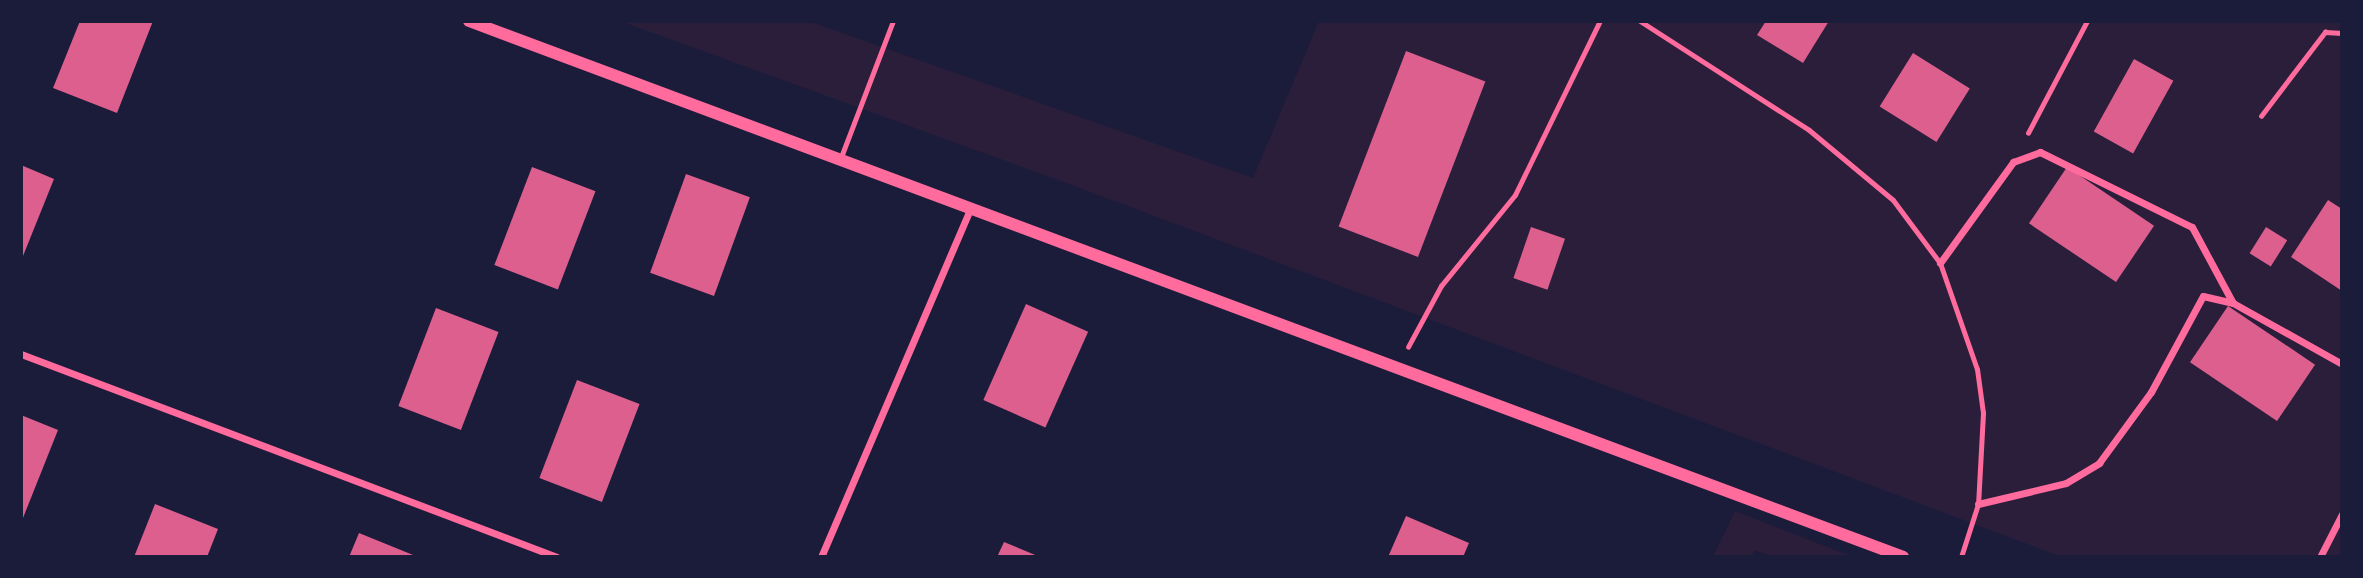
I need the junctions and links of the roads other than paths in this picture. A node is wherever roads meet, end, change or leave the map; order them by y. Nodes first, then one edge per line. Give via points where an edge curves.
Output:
1 (469, 21) edge
2 (893, 21) edge
3 (1640, 21) edge
4 (841, 157) junction
5 (971, 205) junction
6 (1940, 263) junction
7 (2233, 303) junction
8 (21, 354) edge
9 (2342, 364) edge
10 (1978, 504) junction
11 (2342, 514) edge
12 (557, 557) edge
13 (821, 557) edge
14 (1903, 557) edge
15 (1961, 557) edge
16 (2320, 557) edge

1 - 4 street
2 - 4 lane
3 - 6 lane via 1809,130 1893,200
4 - 5 street
5 - 13 street
5 - 14 street
6 - 7 street via 2013,162 2040,152 2192,227
6 - 10 lane via 1977,369 1983,412
7 - 9 street
7 - 10 street via 2203,296 2151,392 2099,463 2066,483
8 - 12 street
10 - 15 lane
11 - 16 street

